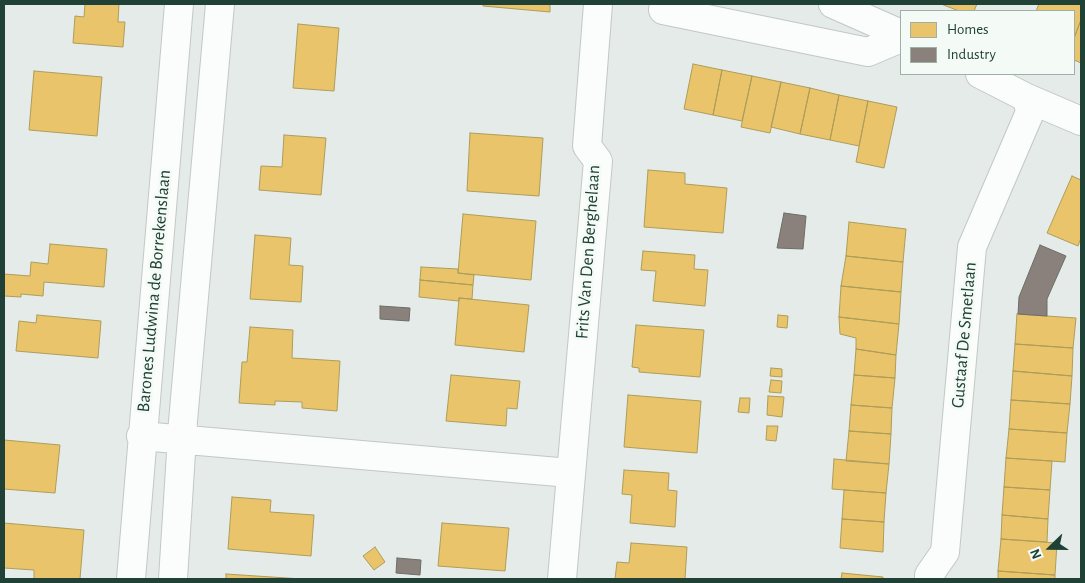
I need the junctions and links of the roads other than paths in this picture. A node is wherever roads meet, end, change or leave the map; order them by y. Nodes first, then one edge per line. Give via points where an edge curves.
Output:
1 (179, 4) edge
2 (220, 4) edge
3 (598, 4) edge
4 (665, 4) edge
5 (833, 4) edge
6 (900, 34) edge
7 (900, 38) edge
8 (982, 75) edge
9 (1027, 98) junction
10 (1081, 121) edge
11 (141, 436) junction
12 (182, 441) junction
13 (570, 473) junction
14 (131, 579) edge
15 (173, 579) edge
16 (562, 579) edge
17 (929, 579) edge

1 - 11 street, Barones Ludwina de Borrekenslaan
2 - 12 street
3 - 13 street, Frits Van Den Berghelaan via 587,146 598,160
4 - 7 street via 663,10 868,52
5 - 6 street
8 - 9 street
9 - 10 street
9 - 17 street, Gustaaf De Smetlaan via 1030,112 980,226 969,262 945,552
11 - 12 street
11 - 14 street, Barones Ludwina de Borrekenslaan
12 - 13 street
12 - 15 street
13 - 16 street, Frits Van Den Berghelaan

